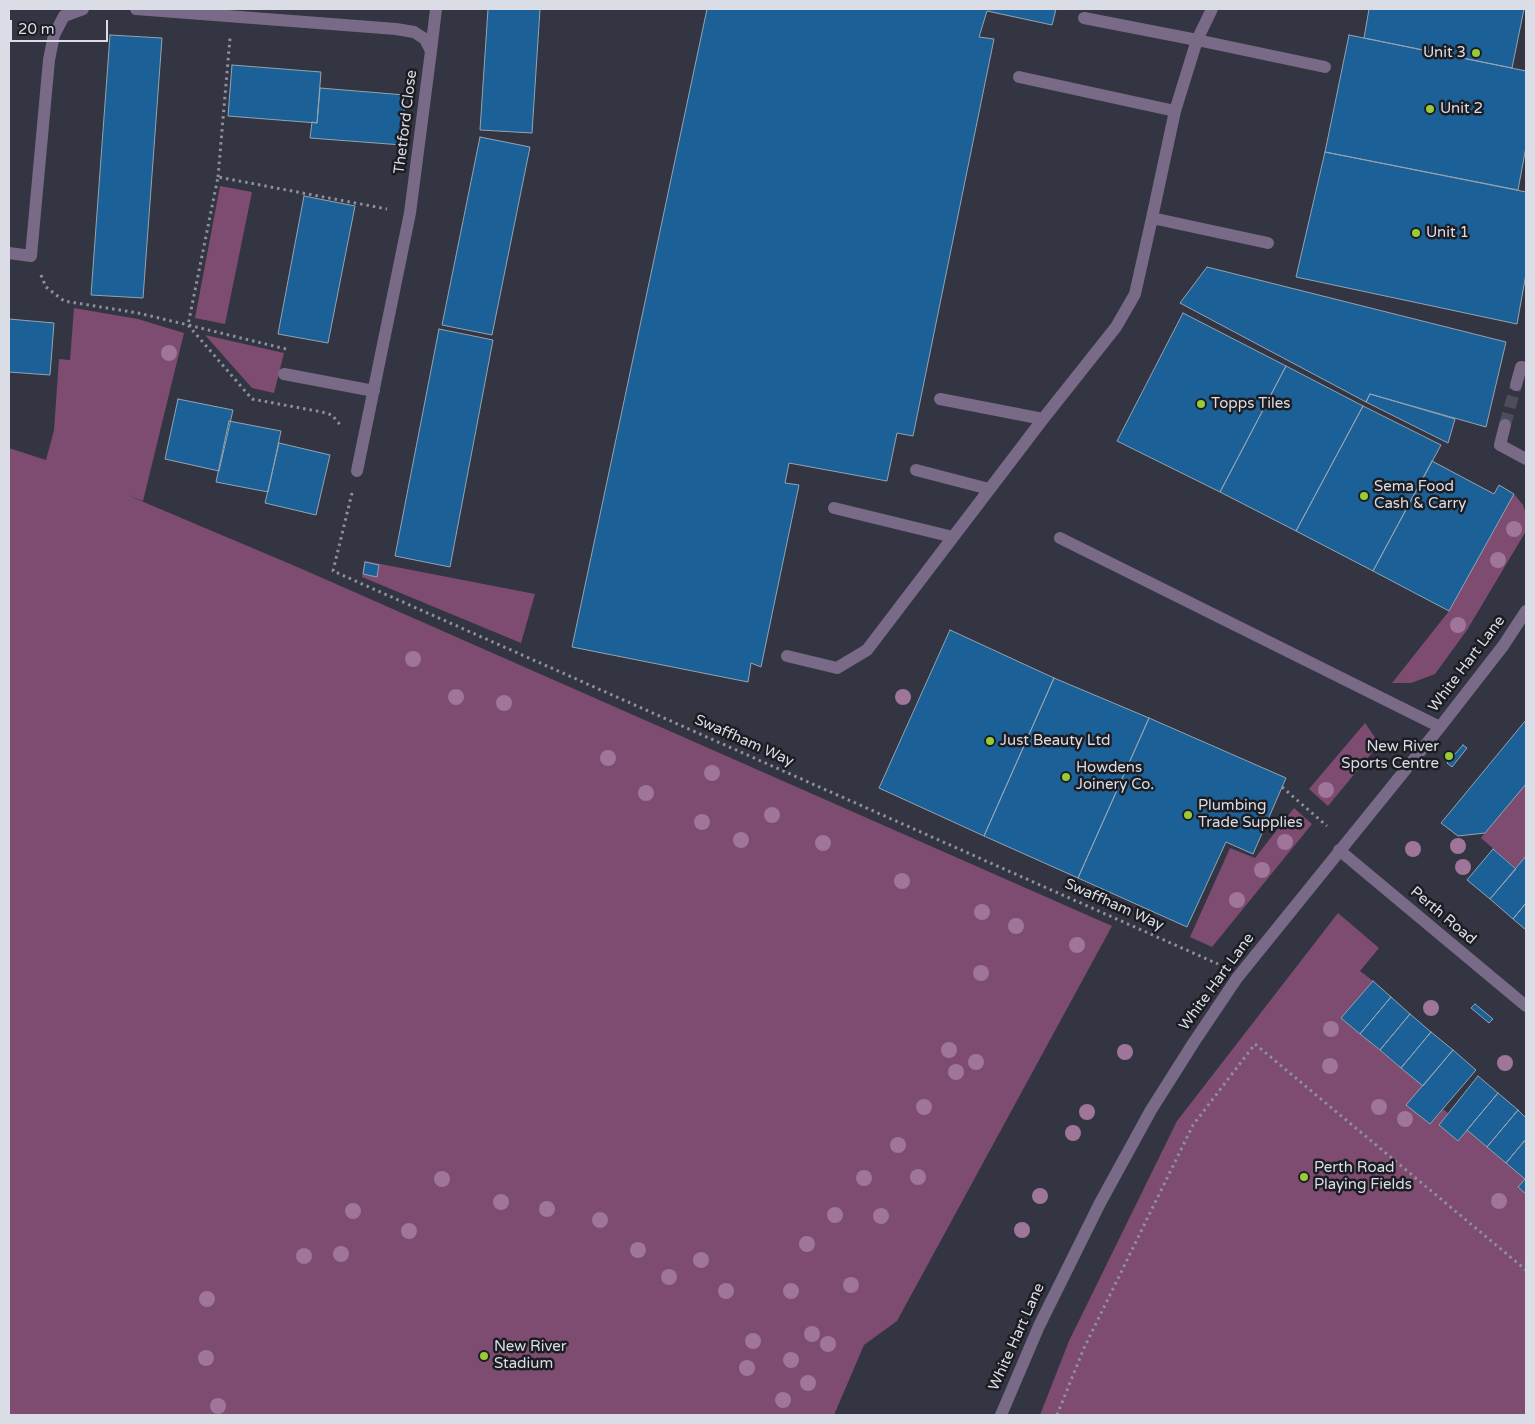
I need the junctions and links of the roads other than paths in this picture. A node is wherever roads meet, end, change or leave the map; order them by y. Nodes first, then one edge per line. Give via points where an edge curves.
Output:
1 (83, 9) edge
2 (136, 9) edge
3 (436, 9) edge
4 (1212, 9) edge
5 (241, 13) edge
6 (1084, 18) dead end
7 (1197, 40) junction
8 (431, 51) junction
9 (1325, 67) dead end
10 (1019, 77) dead end
11 (1175, 110) junction
12 (1152, 218) junction
13 (1268, 243) dead end
14 (9, 253) edge
15 (1526, 368) edge
16 (284, 374) road end
17 (1516, 385) tunnel mouth
18 (374, 391) junction
19 (940, 399) dead end
20 (1043, 419) junction
21 (1505, 426) tunnel mouth
22 (1526, 460) edge
23 (916, 470) dead end
24 (358, 471) road end
25 (989, 489) junction
26 (834, 508) dead end
27 (953, 537) junction
28 (1060, 538) dead end
29 (1526, 611) edge
30 (1526, 621) edge
31 (1503, 646) junction
32 (788, 656) dead end
33 (1440, 727) junction
34 (1339, 850) junction
35 (1526, 1006) edge
36 (1001, 1415) edge

1 - 14 street via 64,16 54,35 31,256
2 - 5 street
3 - 8 street, Thetford Close
4 - 7 street
5 - 8 street via 414,32 425,39
6 - 7 street
7 - 9 street
7 - 11 street
8 - 18 street, Thetford Close via 410,213
10 - 11 street
11 - 12 street
12 - 13 street
12 - 20 street via 1135,294 1116,327
15 - 17 street via 1521,367
16 - 18 street
18 - 24 street, Thetford Close
19 - 20 street
20 - 25 street
21 - 22 street via 1500,445
23 - 25 street
25 - 27 street
26 - 27 street
27 - 32 street via 867,650 837,668
28 - 33 street
29 - 31 street, White Hart Lane
30 - 31 street
31 - 33 street, White Hart Lane
33 - 34 street, White Hart Lane
34 - 35 street, Perth Road
34 - 36 street, White Hart Lane via 1237,978 1151,1110 1039,1326

